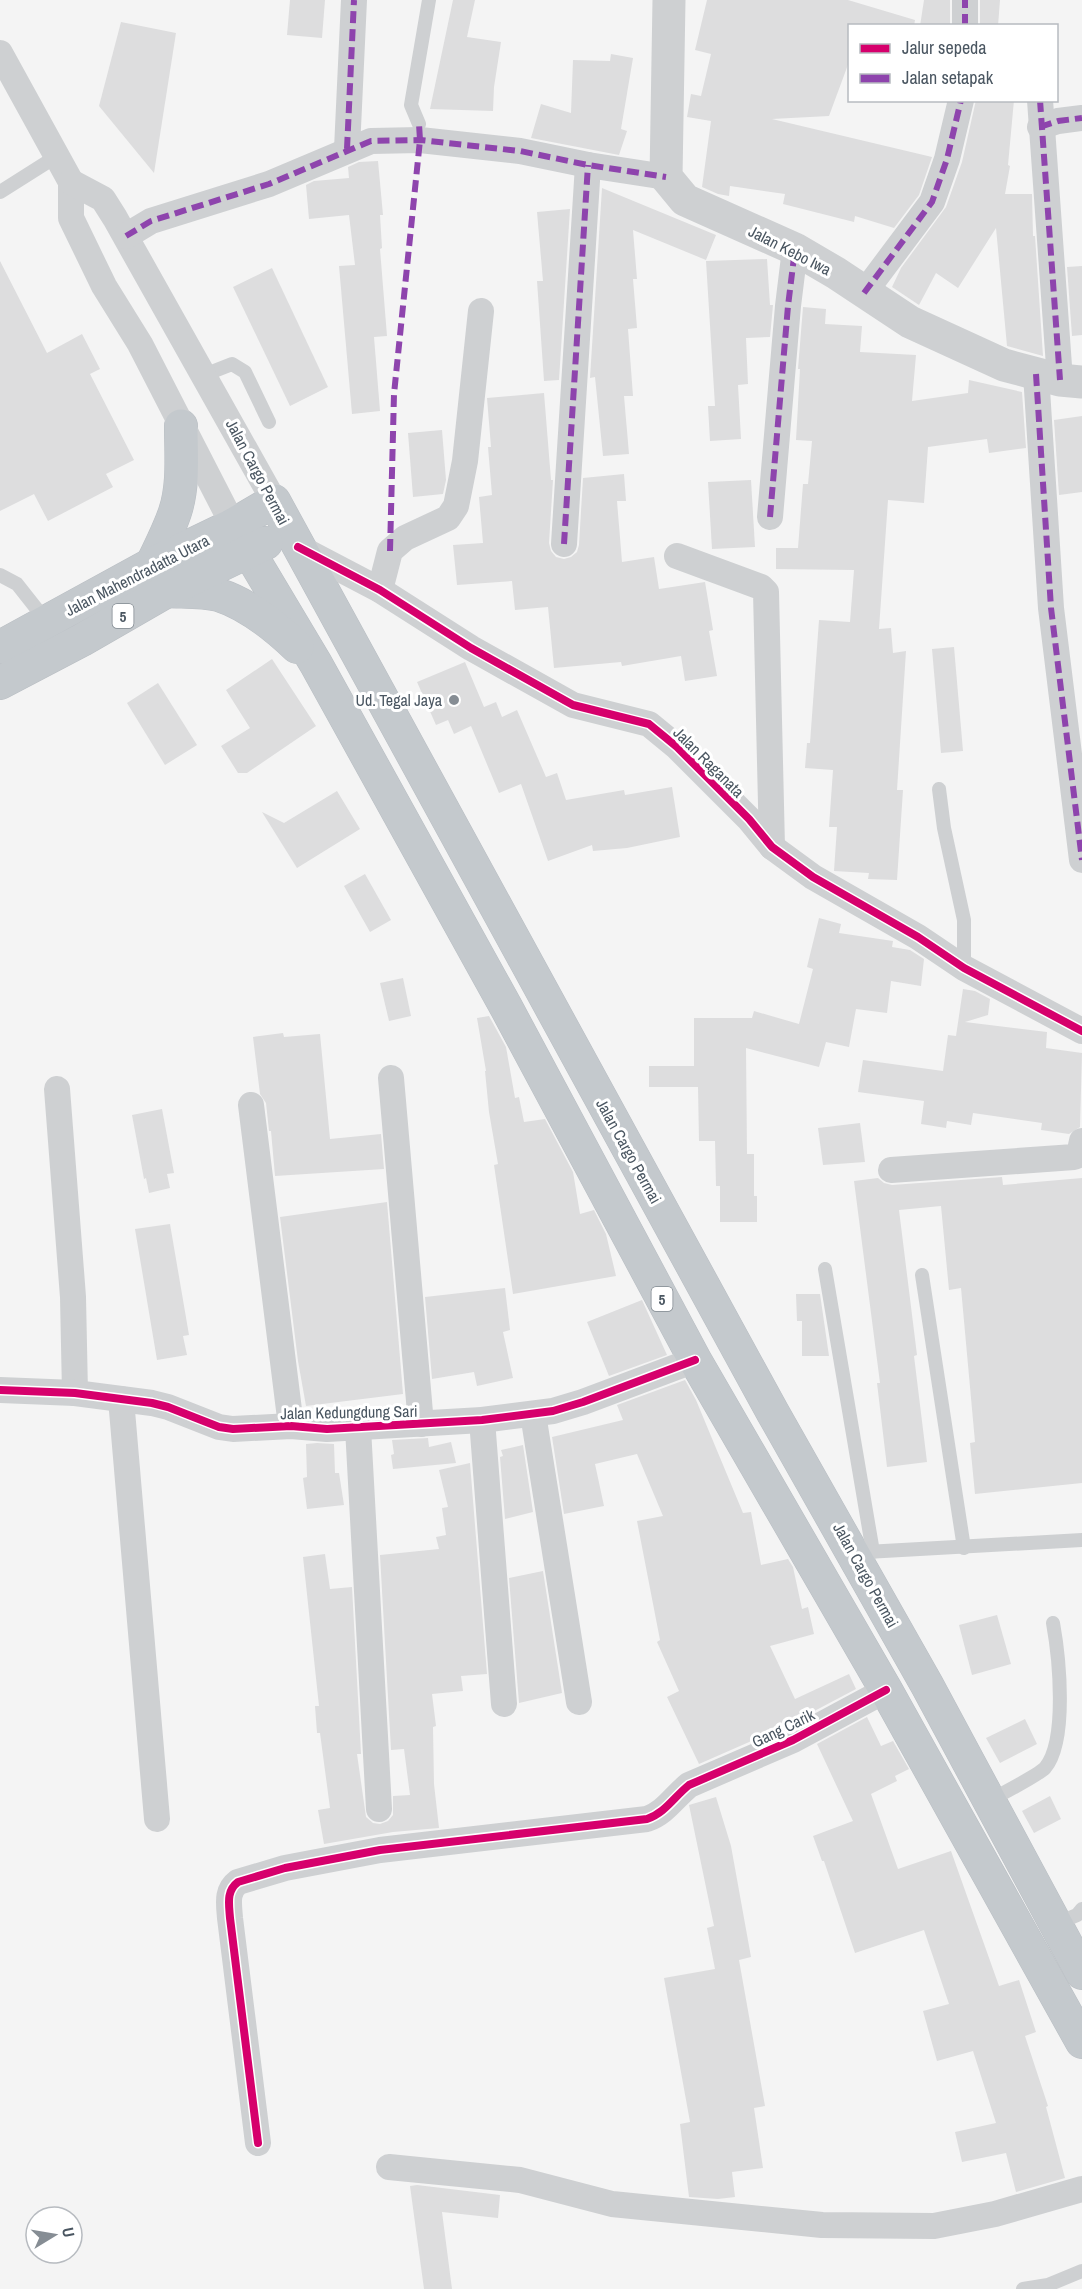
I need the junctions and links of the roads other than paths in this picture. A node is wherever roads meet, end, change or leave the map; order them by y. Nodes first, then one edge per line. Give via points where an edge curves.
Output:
1 (354, 0) edge
2 (429, 0) edge
3 (669, 0) edge
4 (966, 0) edge
5 (964, 24) edge
6 (0, 53) edge
7 (961, 102) edge
8 (1040, 102) edge
9 (1082, 118) edge
10 (1040, 127) junction
11 (419, 132) junction
12 (347, 150) junction
13 (57, 156) junction
14 (588, 165) junction
15 (666, 177) junction
16 (71, 182) junction
17 (0, 192) edge
18 (126, 236) junction
19 (795, 249) junction
20 (864, 293) junction
21 (481, 311) dead end
22 (178, 328) junction
23 (140, 344) junction
24 (204, 375) junction
25 (1059, 379) edge
26 (269, 422) dead end
27 (181, 426) junction
28 (274, 501) junction
29 (770, 517) dead end
30 (241, 538) junction
31 (294, 539) junction
32 (564, 544) dead end
33 (677, 556) dead end
34 (0, 574) edge
35 (159, 578) junction
36 (380, 590) junction
37 (47, 622) junction
38 (0, 647) edge
39 (316, 664) junction
40 (0, 683) edge
41 (939, 789) dead end
42 (772, 847) junction
43 (1082, 860) edge
44 (964, 968) junction
45 (1082, 1031) edge
46 (391, 1078) dead end
47 (57, 1089) dead end
48 (251, 1105) dead end
49 (1082, 1141) edge
50 (891, 1170) dead end
51 (825, 1269) dead end
52 (922, 1275) dead end
53 (694, 1360) junction
54 (0, 1390) edge
55 (75, 1393) junction
56 (121, 1399) junction
57 (533, 1414) junction
58 (482, 1420) junction
59 (421, 1424) junction
60 (291, 1426) junction
61 (358, 1428) junction
62 (1082, 1539) edge
63 (964, 1548) junction
64 (863, 1552) junction
65 (1053, 1623) dead end
66 (886, 1690) junction
67 (579, 1702) dead end
68 (504, 1704) dead end
69 (989, 1801) junction
70 (379, 1809) dead end
71 (156, 1819) dead end
72 (1069, 1917) edge
73 (1082, 1973) edge
74 (1082, 2042) edge
75 (258, 2143) dead end
76 (389, 2167) dead end
77 (1082, 2189) edge
78 (1082, 2271) edge
79 (1023, 2289) edge

1 - 12 street
2 - 11 lane via 411,105
3 - 15 street
4 - 5 street
6 - 13 street
7 - 20 street via 940,185 932,202
8 - 10 street
9 - 10 street
10 - 25 street
11 - 12 street
11 - 14 street
12 - 18 street via 269,183 151,221
13 - 16 street
13 - 17 lane
14 - 15 street
14 - 32 street
15 - 19 street, Jalan Kebo Iwa via 686,200
16 - 18 street, Jalan Cargo Permai via 103,199
16 - 23 street via 70,219
18 - 22 street, Jalan Cargo Permai
19 - 20 street, Jalan Kebo Iwa
19 - 29 street
20 - 25 street, Jalan Kebo Iwa via 910,322 1004,365
21 - 36 street via 465,461 456,507 448,518 405,538 390,551
22 - 23 street
22 - 24 street, Jalan Cargo Permai
23 - 27 street
24 - 26 lane via 232,364 245,372
24 - 28 street, Jalan Cargo Permai
25 - 43 street via 1051,608
27 - 30 street
27 - 35 highway via 180,483
28 - 30 highway, Jalan Mahendradatta Utara / 5
28 - 31 highway, Jalan Cargo Permai
30 - 31 highway, Jalan Mahendradatta Utara
30 - 35 highway, Jalan Mahendradatta Utara / 5
30 - 39 highway, 5
31 - 36 street, Jalan Raganata
31 - 64 highway, Jalan Cargo Permai via 773,1413
33 - 42 street via 766,592
34 - 37 lane via 17,584
35 - 37 highway, Jalan Mahendradatta Utara / 5
35 - 39 highway via 230,600 285,635
35 - 40 highway, Jalan Mahendradatta Utara / 5 via 82,640
36 - 42 street, Jalan Raganata via 471,648 573,705 649,724
37 - 38 highway, Jalan Mahendradatta Utara / 5
39 - 53 highway, 5 via 506,1007
41 - 44 lane via 964,920
42 - 44 street, Jalan Raganata via 813,877
44 - 45 street, Jalan Raganata
46 - 59 street
47 - 55 street via 73,1297
48 - 60 street
49 - 50 street via 1074,1157
51 - 64 lane
52 - 63 lane
53 - 57 street, Jalan Kedungdung Sari via 583,1402
53 - 66 highway, 5
54 - 55 street, Jalan Kedungdung Sari
55 - 56 street, Jalan Kedungdung Sari
56 - 60 street, Jalan Kedungdung Sari via 168,1407 219,1427
56 - 71 street
57 - 58 street, Jalan Kedungdung Sari
57 - 67 street
58 - 59 street, Jalan Kedungdung Sari
58 - 68 street
59 - 61 street, Jalan Kedungdung Sari
60 - 61 street, Jalan Kedungdung Sari
61 - 70 street
62 - 63 lane
63 - 64 lane
64 - 69 highway, Jalan Cargo Permai
65 - 69 lane via 1060,1690 1056,1743 1045,1767
66 - 74 highway, 5
66 - 75 street, Gang Carik via 793,1740 689,1785 662,1813 646,1819 352,1855 285,1868 232,1886 230,1918
69 - 72 highway, Jalan Cargo Permai
72 - 73 highway, Jalan Cargo Permai
76 - 77 street via 520,2180 612,2204 822,2225 934,2226 996,2214
78 - 79 lane via 1048,2285

